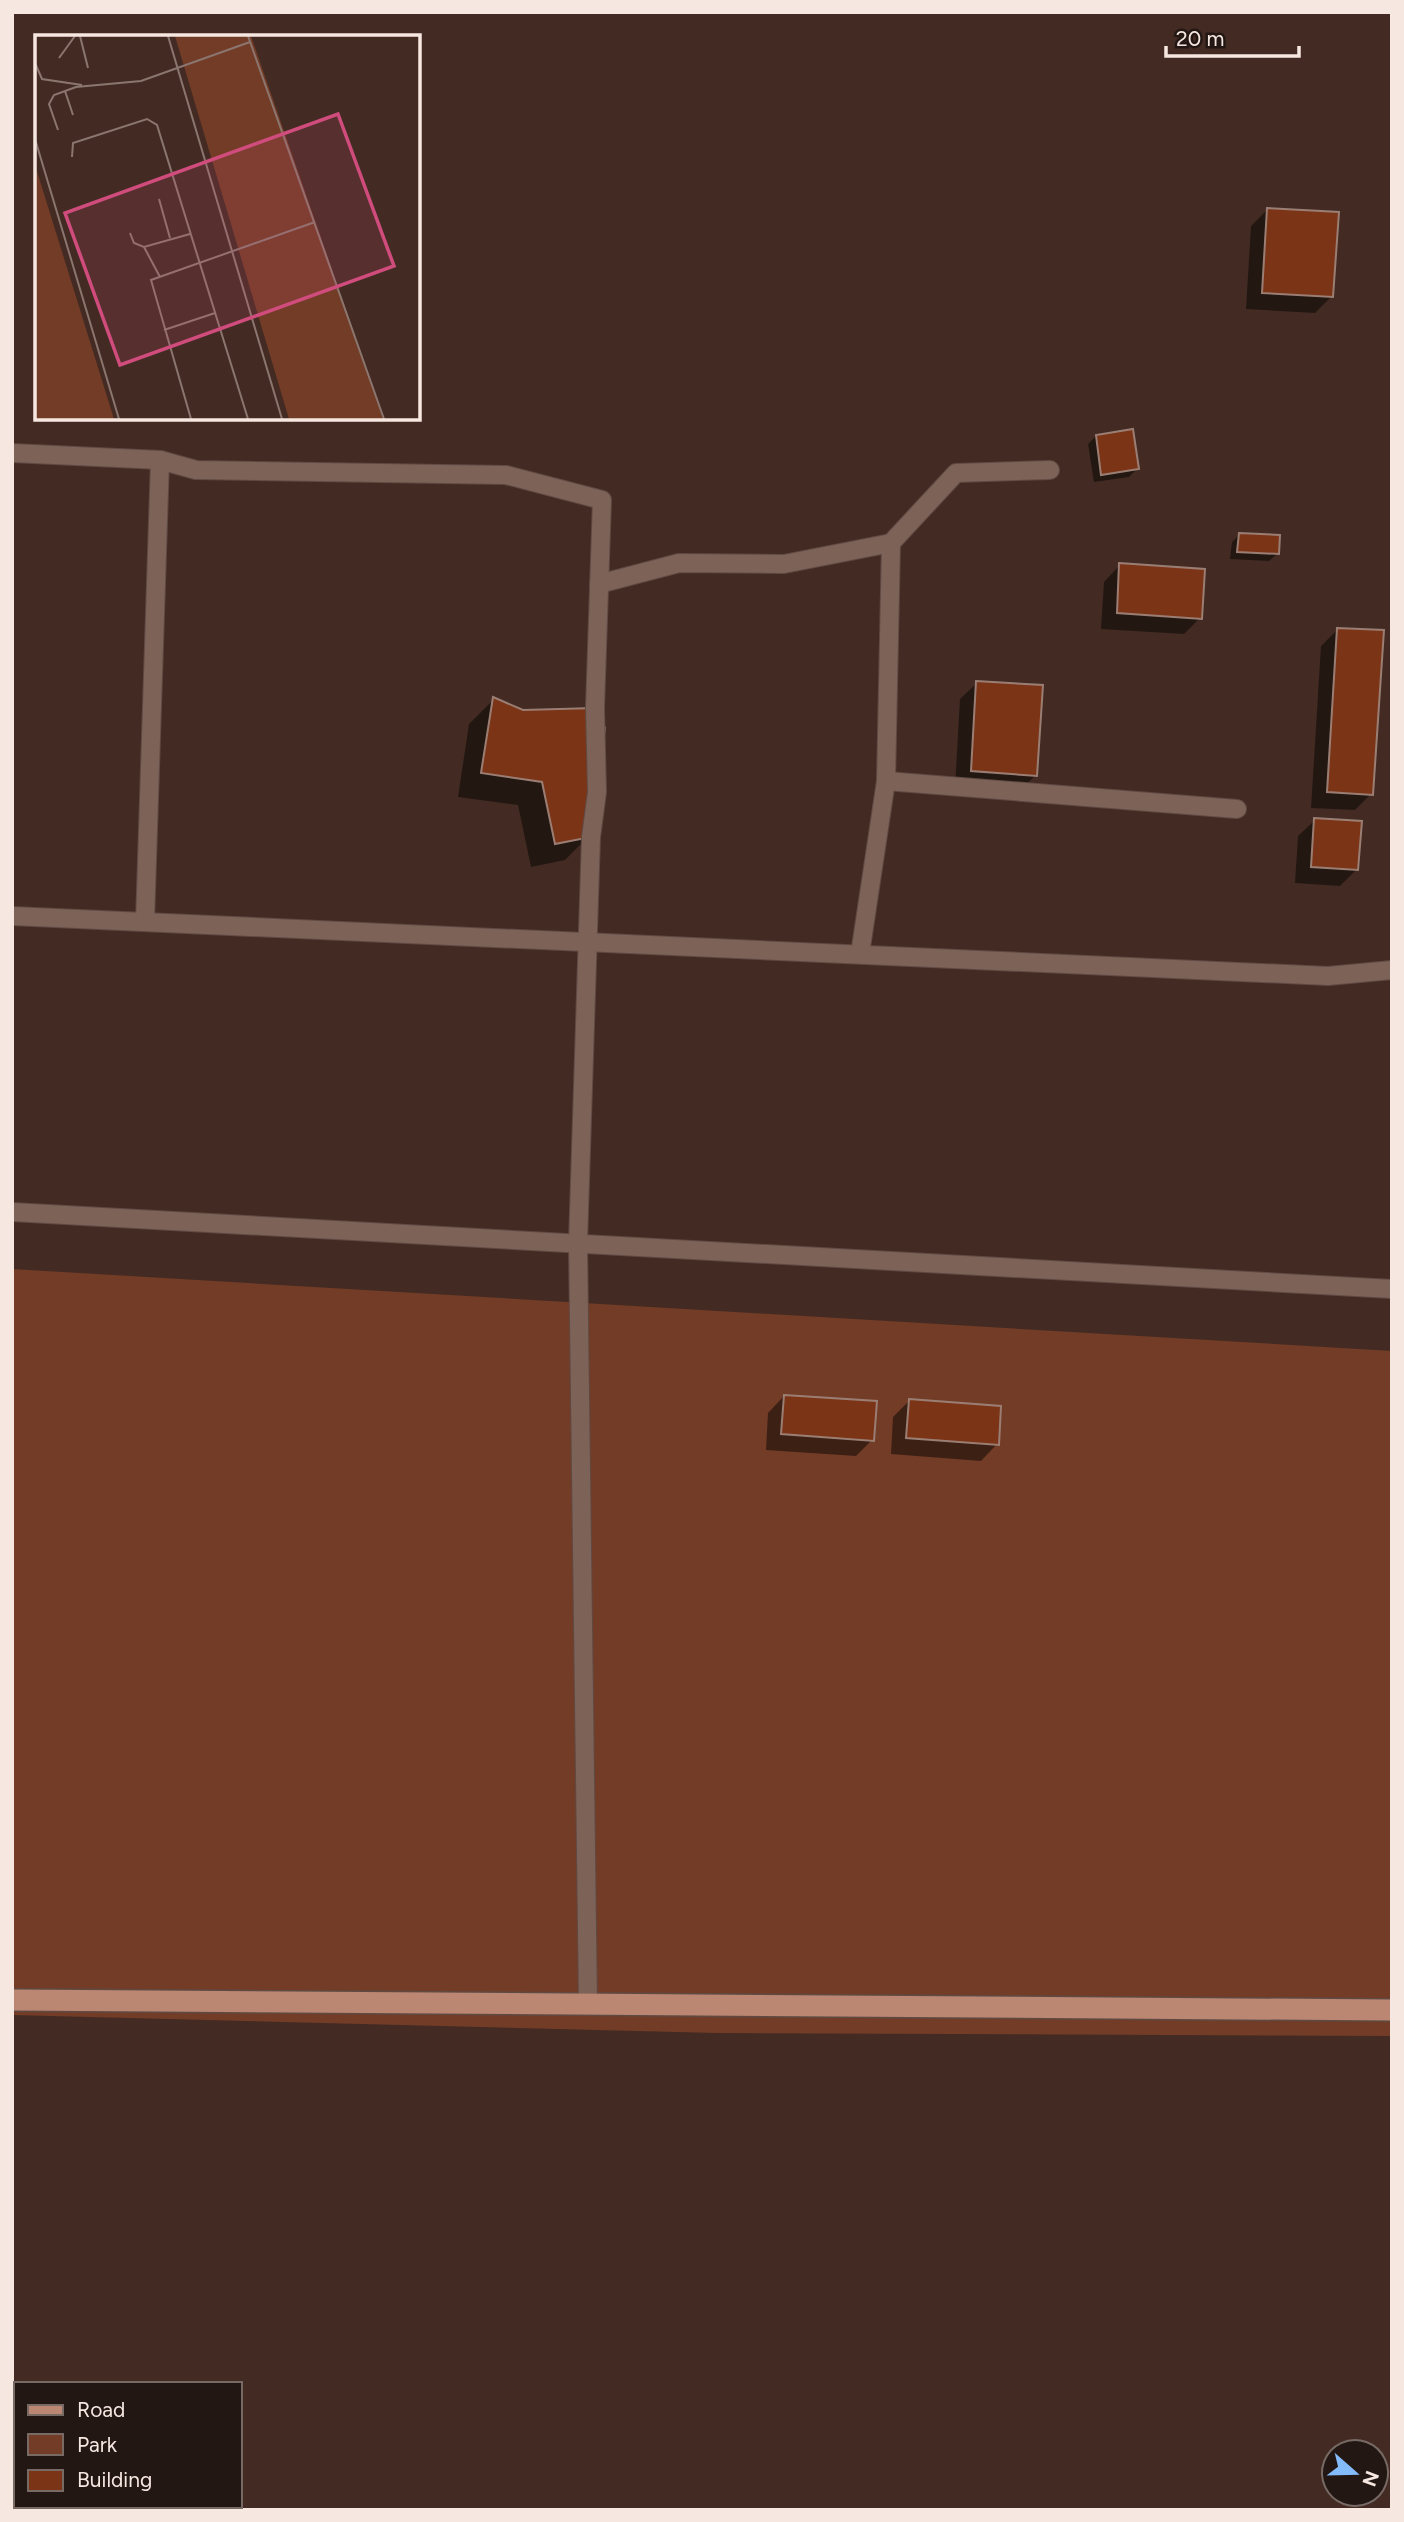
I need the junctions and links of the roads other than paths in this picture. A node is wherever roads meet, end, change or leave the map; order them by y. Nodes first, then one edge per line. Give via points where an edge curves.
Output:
1 (12, 453) edge
2 (160, 460) junction
3 (1050, 470) dead end
4 (891, 543) junction
5 (599, 584) junction
6 (886, 782) junction
7 (1237, 809) dead end
8 (12, 916) edge
9 (145, 922) junction
10 (588, 942) junction
11 (860, 954) junction
12 (1392, 970) edge
13 (12, 1212) edge
14 (578, 1243) junction
15 (1392, 1289) edge
16 (12, 2000) edge
17 (588, 2005) junction
18 (1392, 2010) edge

1 - 2 lane
2 - 5 lane via 196,470 506,475 602,500
2 - 9 lane
3 - 4 lane via 956,473
4 - 5 lane via 784,564 679,563
4 - 6 lane
5 - 10 lane via 597,792
6 - 7 lane
6 - 11 lane
8 - 9 lane
9 - 10 lane
10 - 11 lane
10 - 14 lane
11 - 12 lane via 1328,976
13 - 14 lane
14 - 15 lane
14 - 17 lane
16 - 17 main road
17 - 18 main road

